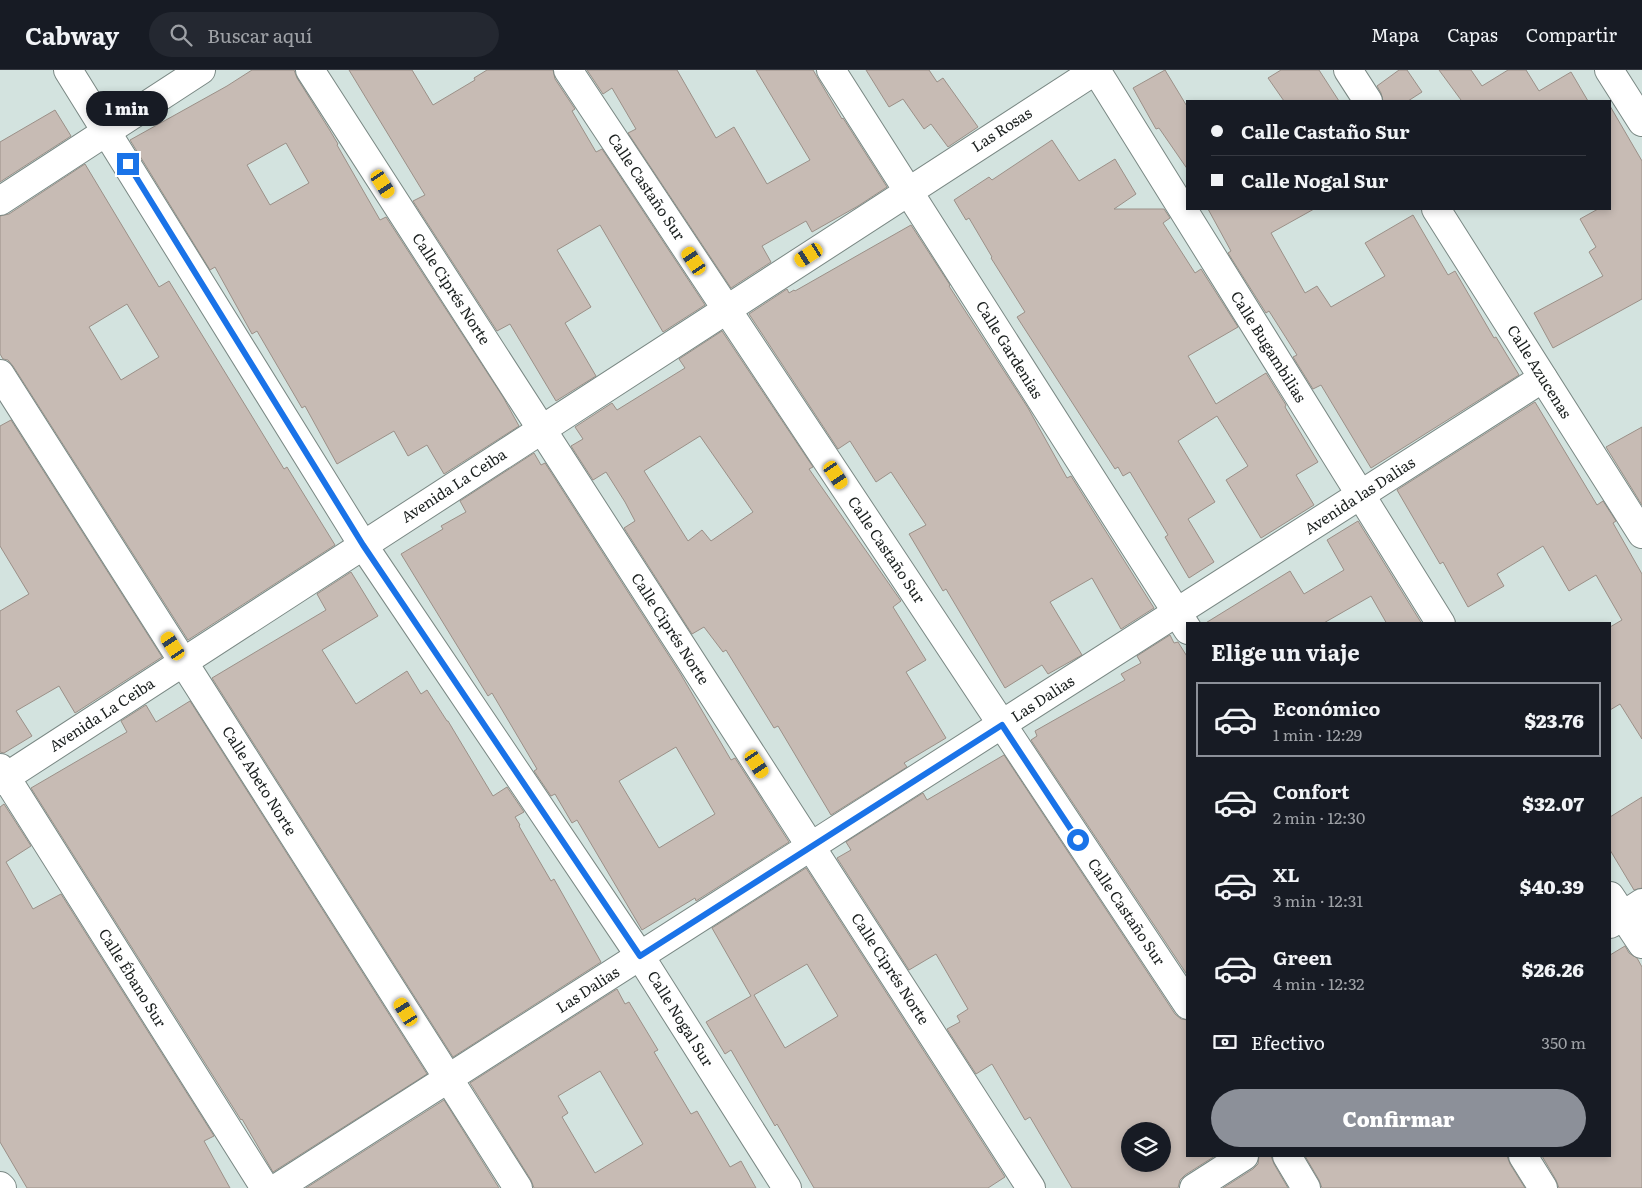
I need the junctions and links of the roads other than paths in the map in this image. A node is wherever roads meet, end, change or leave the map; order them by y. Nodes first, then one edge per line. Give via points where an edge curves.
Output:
1 (68, 70) edge
2 (201, 70) edge
3 (310, 70) edge
4 (568, 70) edge
5 (831, 70) edge
6 (1096, 70) edge
7 (1348, 70) edge
8 (1609, 70) edge
9 (1367, 100) edge
10 (1642, 122) edge
11 (107, 131) junction
12 (908, 191) junction
13 (0, 200) edge
14 (1437, 210) edge
15 (726, 309) junction
16 (0, 374) edge
17 (1543, 378) junction
18 (541, 429) junction
19 (1361, 495) junction
20 (1642, 534) edge
21 (363, 545) junction
22 (1182, 622) edge
23 (1440, 622) edge
24 (183, 662) junction
25 (1002, 725) junction
26 (2, 776) edge
27 (811, 847) junction
28 (1621, 910) edge
29 (1642, 944) edge
30 (640, 956) junction
31 (1186, 1002) edge
32 (448, 1079) junction
33 (1242, 1157) edge
34 (1288, 1157) edge
35 (1524, 1157) edge
36 (265, 1188) edge
37 (277, 1188) edge
38 (518, 1188) edge
39 (787, 1188) edge
40 (1031, 1188) edge
41 (1194, 1188) edge
42 (1306, 1188) edge
43 (1543, 1188) edge

1 - 11 street, Calle Nogal Sur
2 - 11 street
3 - 18 street, Calle Ciprés Norte
4 - 15 street, Calle Castaño Sur
5 - 12 street, Calle Gardenias
6 - 12 street, Las Rosas
6 - 19 street, Calle Bugambilias
7 - 9 street
8 - 10 street
11 - 13 street
11 - 21 street, Calle Nogal Sur
12 - 15 street, Avenida La Ceiba
12 - 22 street, Calle Gardenias
14 - 17 street, Calle Azucenas
15 - 18 street, Avenida La Ceiba
15 - 25 street, Calle Castaño Sur
16 - 24 street, Calle Abeto Norte
17 - 19 street, Avenida las Dalias
17 - 20 street, Calle Azucenas
18 - 21 street, Avenida La Ceiba
18 - 27 street, Calle Ciprés Norte
19 - 22 street, Avenida las Dalias
19 - 23 street, Calle Bugambilias
21 - 24 street, Avenida La Ceiba
21 - 30 street, Calle Nogal Sur
22 - 25 street, Las Dalias
24 - 26 street, Avenida La Ceiba
24 - 32 street, Calle Abeto Norte
25 - 27 street, Las Dalias
25 - 31 street, Calle Castaño Sur
26 - 36 street, Calle Ébano Sur
27 - 30 street, Las Dalias
27 - 40 street, Calle Ciprés Norte
28 - 29 street
30 - 32 street, Las Dalias
30 - 39 street, Calle Nogal Sur
32 - 37 street, Las Dalias
32 - 38 street, Calle Abeto Norte
33 - 41 street
34 - 42 street
35 - 43 street

